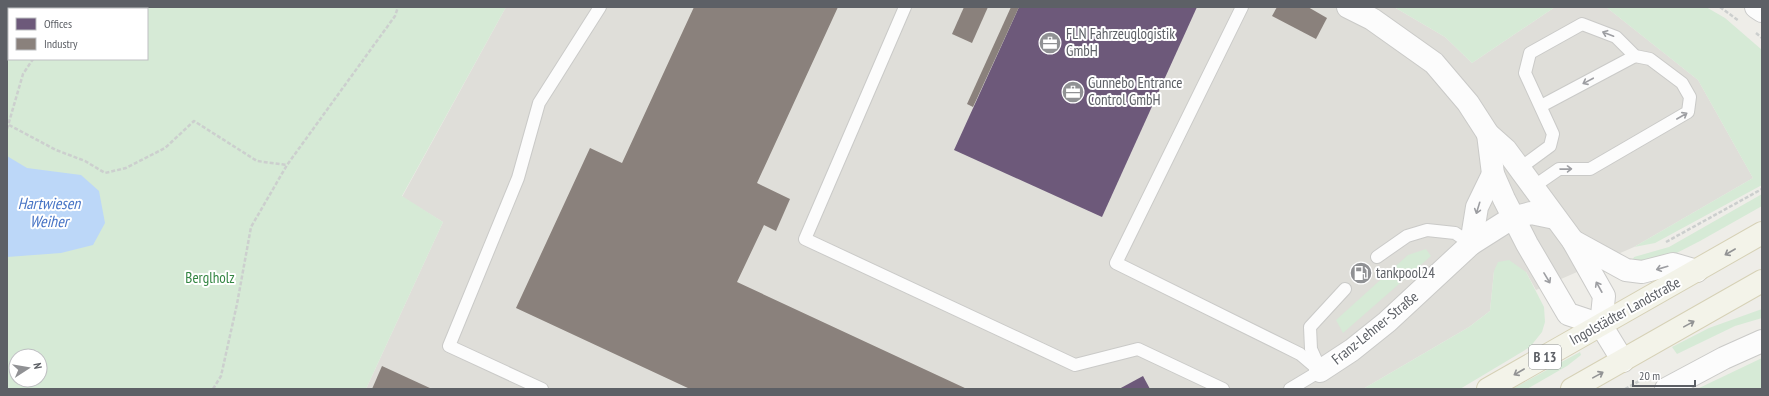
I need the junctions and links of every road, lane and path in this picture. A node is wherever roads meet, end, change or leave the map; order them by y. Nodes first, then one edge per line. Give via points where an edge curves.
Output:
1 (398, 7) edge
2 (600, 7) edge
3 (905, 7) edge
4 (1242, 7) edge
5 (1348, 7) edge
6 (1756, 7) edge
7 (1762, 11) edge
8 (1635, 56) junction
9 (32, 60) edge
10 (1541, 106) junction
11 (9, 125) junction
12 (7, 129) edge
13 (1488, 134) junction
14 (287, 165) junction
15 (1520, 168) junction
16 (1493, 174) junction
17 (1533, 187) junction
18 (1762, 189) edge
19 (1512, 218) junction
20 (1555, 218) junction
21 (1762, 234) edge
22 (1573, 241) junction
23 (1665, 243) dead end
24 (1471, 244) junction
25 (1377, 257) dead end
26 (1697, 270) junction
27 (1762, 281) edge
28 (1346, 289) dead end
29 (1601, 325) junction
30 (1762, 341) edge
31 (1623, 361) junction
32 (1320, 370) junction
33 (213, 389) edge
34 (542, 389) edge
35 (1223, 389) edge
36 (1290, 389) edge
37 (1488, 389) edge
38 (1572, 389) edge
39 (1666, 389) edge

1 - 14 path via 395,16
2 - 34 lane via 539,103 518,178 449,346
3 - 35 lane via 806,239 1075,365 1138,348
4 - 32 lane via 1116,263 1300,354
5 - 13 street via 1372,20 1434,63 1468,103
6 - 7 street
8 -> 10 lane
8 -> 10 lane via 1616,37 1582,24 1530,53 1525,73
17 -> 8 lane via 1559,169 1590,169 1688,112 1690,97 1682,82 1650,59
9 - 11 path via 23,74
10 - 15 lane via 1553,134 1550,146
11 - 12 path
11 - 14 path via 105,173 126,168 165,148 194,121 257,161
13 - 15 street via 1506,150
13 - 16 street
14 - 33 path via 250,227 221,376
15 - 16 street
15 - 17 street
16 - 19 street
16 -> 24 street via 1477,207
17 - 20 street
18 - 23 path
19 - 20 street, Franz-Lehner-Straße via 1531,213
19 - 24 street, Franz-Lehner-Straße
19 -> 29 street via 1568,314
20 - 22 street
21 -> 26 main road, Ingolstädter Landstraße / B 13
26 -> 22 street via 1673,264 1642,272 1626,270
29 -> 22 street via 1604,296
24 - 25 lane via 1455,233 1427,230 1407,236
24 - 32 street, Franz-Lehner-Straße via 1387,322 1352,350
26 - 29 main road, Ingolstädter Landstraße / B 13
31 -> 27 main road
28 - 32 lane via 1310,327 1311,348
29 - 31 street
29 -> 37 main road, Ingolstädter Landstraße / B 13
30 - 39 street
38 -> 31 main road
32 - 36 lane, Franz-Lehner-Straße

